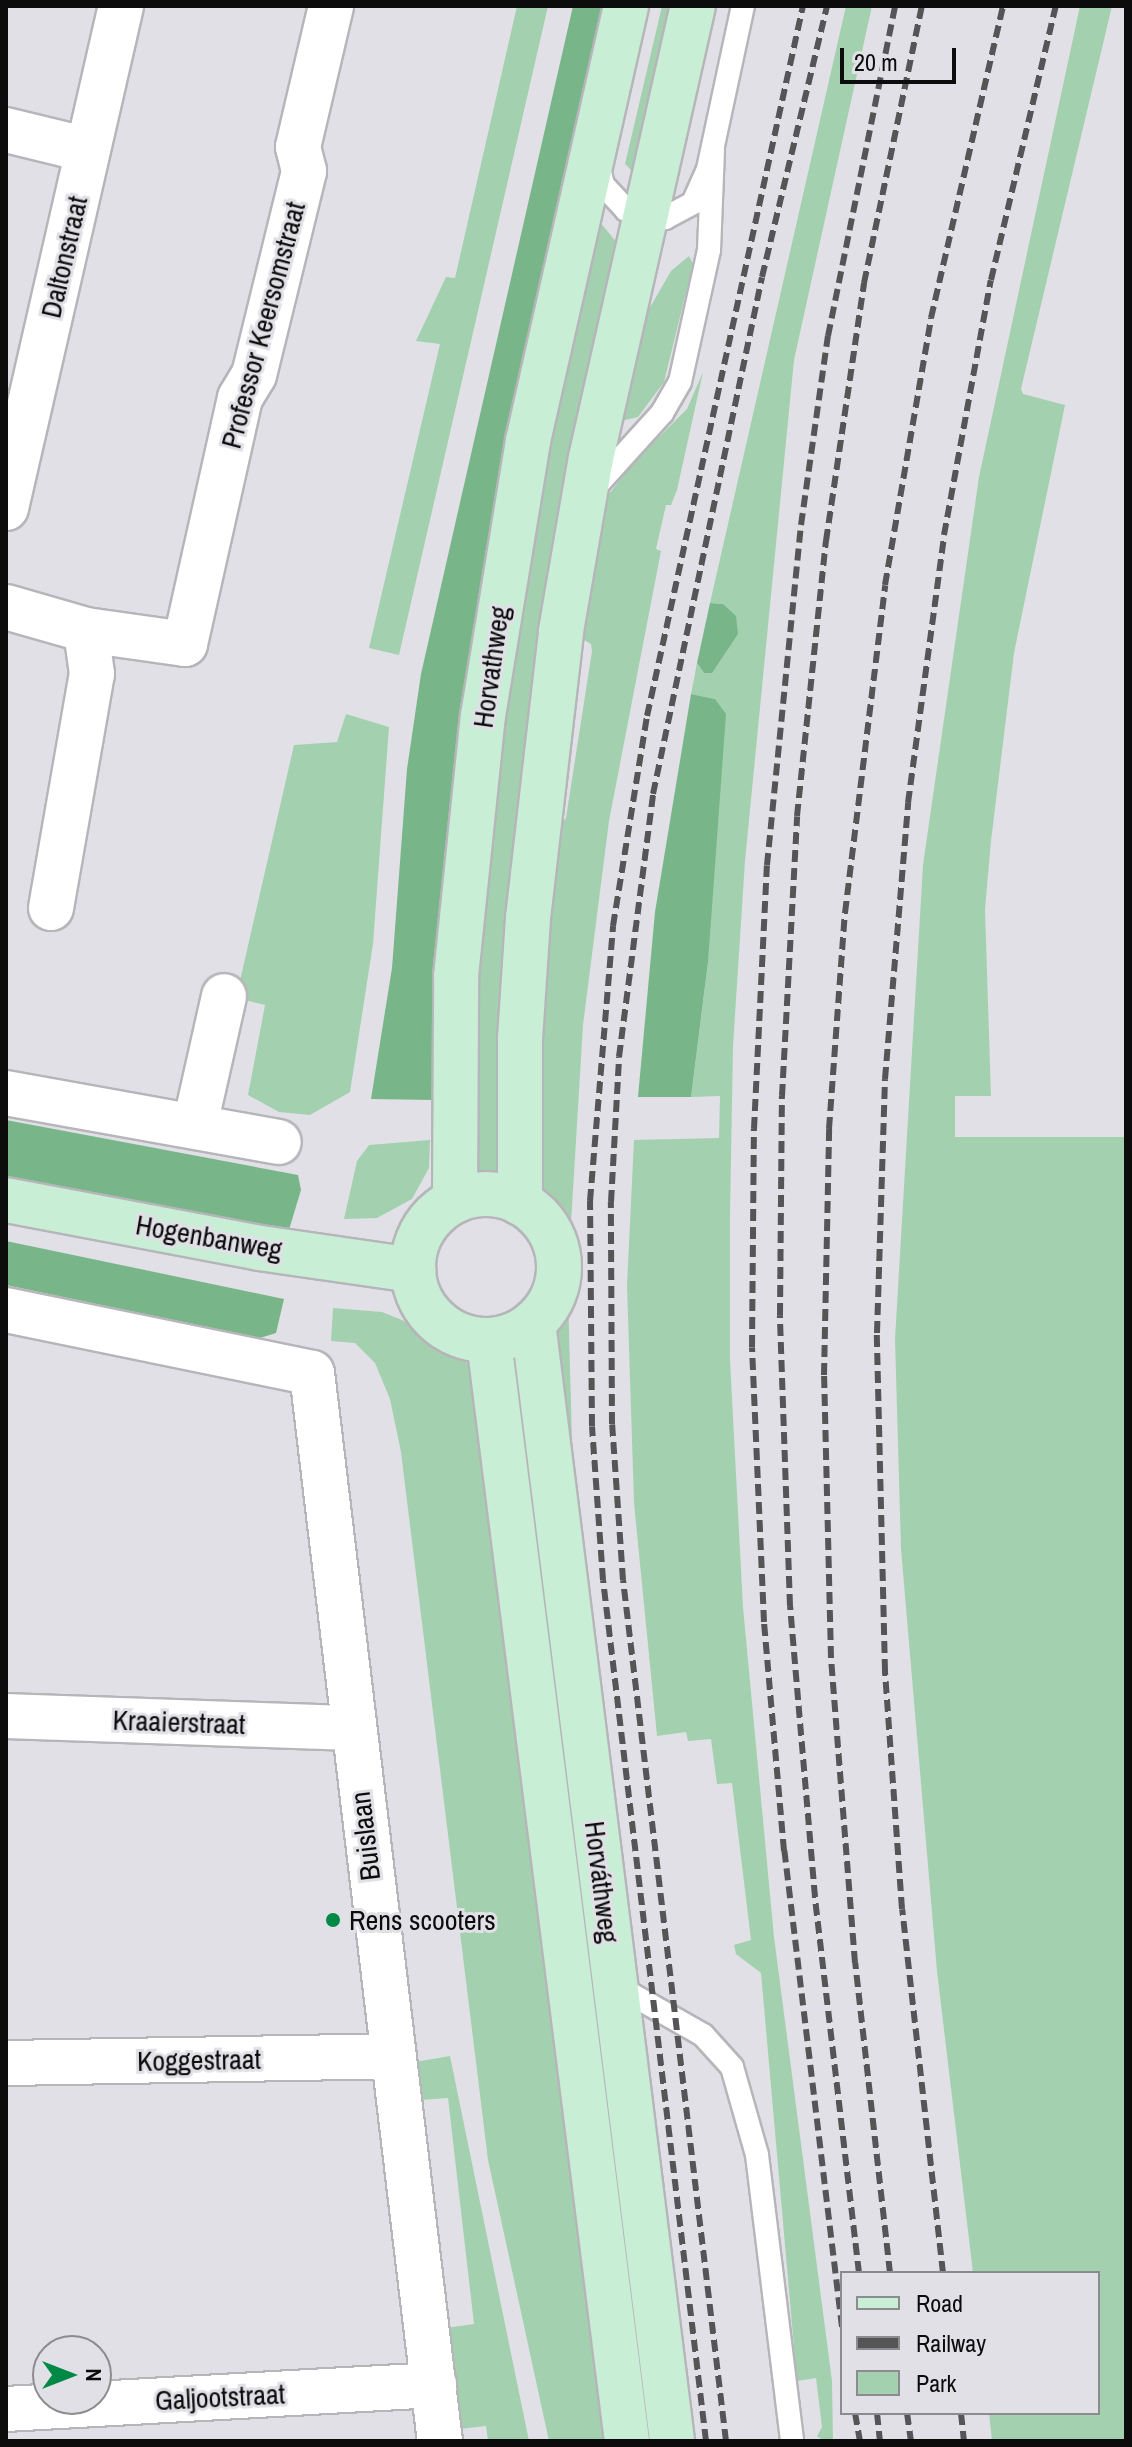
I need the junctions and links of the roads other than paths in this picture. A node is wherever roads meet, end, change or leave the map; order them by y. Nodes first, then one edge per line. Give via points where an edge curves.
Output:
1 (121, 6) edge
2 (331, 6) edge
3 (626, 6) edge
4 (693, 6) edge
5 (743, 6) edge
6 (6, 130) edge
7 (596, 141) junction
8 (88, 150) junction
9 (713, 150) junction
10 (645, 217) junction
11 (13, 444) edge
12 (6, 508) edge
13 (577, 533) junction
14 (6, 607) edge
15 (86, 630) junction
16 (51, 908) dead end
17 (224, 996) dead end
18 (6, 1093) edge
19 (195, 1125) junction
20 (279, 1142) dead end
21 (6, 1200) edge
22 (455, 1201) junction
23 (520, 1203) junction
24 (413, 1270) junction
25 (6, 1310) edge
26 (533, 1323) junction
27 (489, 1341) junction
28 (6, 1716) edge
29 (353, 1728) junction
30 (615, 1985) junction
31 (392, 2056) junction
32 (6, 2063) edge
33 (434, 2385) junction
34 (6, 2409) edge
35 (440, 2441) edge
36 (627, 2441) edge
37 (672, 2441) edge
38 (792, 2441) edge

1 - 8 street, Daltonstraat
2 - 15 street, Professor Keersomstraat via 298,147 304,171 254,375 240,398 185,644
3 - 7 main road, Horvathweg
4 - 10 main road
5 - 9 lane
6 - 8 street
7 - 10 lane, Horvathweg via 603,185 626,210
7 - 22 main road, Horvathweg via 528,441 483,716 456,976
8 - 11 street, Daltonstraat
9 - 10 lane via 693,203 679,215
9 - 13 lane via 709,250 680,382 662,413 598,481
10 - 13 main road
11 - 12 street, Daltonstraat
13 - 23 main road via 528,918 520,1039
14 - 15 street
15 - 16 street via 92,674
17 - 19 street
18 - 19 street
19 - 20 street
21 - 24 main road, Hogenbanweg via 260,1248
22 - 23 main road via 481,1194
22 - 24 main road via 424,1229
23 - 26 main road via 545,1224 558,1254 557,1287
24 - 27 main road via 430,1315 457,1335
25 - 29 street, Buislaan via 312,1373
26 - 27 main road
26 - 30 main road, Horváthweg
27 - 36 main road, Horváthweg
28 - 29 street, Kraaierstraat
29 - 31 street, Buislaan
30 - 37 main road, Horváthweg
30 - 38 lane via 703,2035 732,2067 757,2155
31 - 32 street, Koggestraat
31 - 33 street, Buislaan
33 - 34 street, Galjootstraat
33 - 35 street, Buislaan

